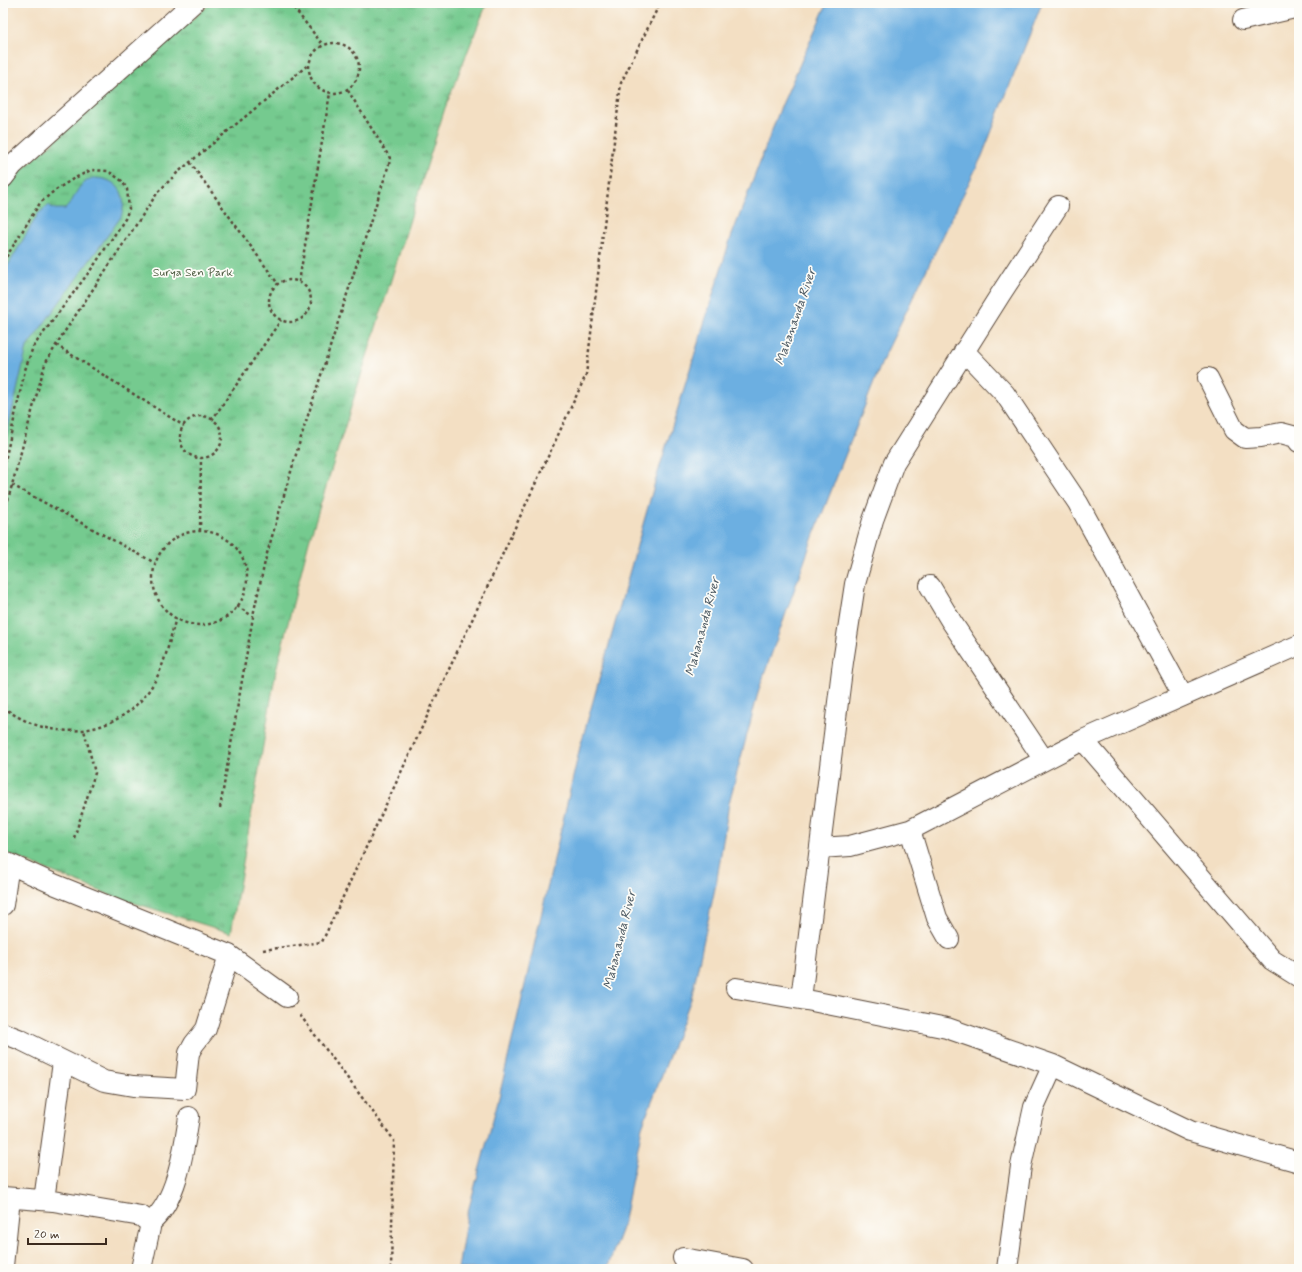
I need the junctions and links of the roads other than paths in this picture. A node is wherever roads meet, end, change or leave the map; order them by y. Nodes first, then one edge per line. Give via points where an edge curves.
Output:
1 (193, 3) edge
2 (1299, 7) edge
3 (1243, 20) dead end
4 (3, 178) edge
5 (1058, 206) dead end
6 (964, 351) junction
7 (1208, 378) dead end
8 (1299, 442) edge
9 (930, 586) dead end
10 (1299, 645) edge
11 (1183, 696) junction
12 (1083, 740) junction
13 (1044, 760) junction
14 (910, 830) junction
15 (820, 848) junction
16 (6, 862) edge
17 (3, 905) edge
18 (949, 939) dead end
19 (229, 955) junction
20 (1299, 977) edge
21 (736, 988) dead end
22 (287, 997) road end
23 (801, 999) junction
24 (3, 1033) edge
25 (63, 1062) junction
26 (1054, 1065) junction
27 (189, 1117) dead end
28 (1299, 1162) edge
29 (7, 1198) edge
30 (44, 1200) junction
31 (150, 1223) junction
32 (684, 1258) dead end
33 (3, 1266) edge
34 (140, 1269) edge
35 (743, 1269) edge
36 (1007, 1269) edge

1 - 4 street via 13,165
2 - 3 street
5 - 6 street
6 - 11 street via 1005,394 1078,503
6 - 15 street via 894,463 873,520 855,584
7 - 8 street via 1234,430 1245,438 1281,433 1296,437
9 - 13 street
10 - 11 street
11 - 12 street
12 - 13 street
12 - 20 street via 1272,960
13 - 14 street
14 - 15 street via 850,846
14 - 18 street via 937,918
15 - 23 street
16 - 17 street
16 - 19 street
19 - 22 street
19 - 25 street via 206,1029 189,1053 185,1089 133,1086 104,1081
21 - 23 street
23 - 26 street via 947,1028
24 - 25 street
25 - 30 street
26 - 28 street via 1190,1131
26 - 36 street via 1040,1091 1032,1114 1021,1166
27 - 31 street via 180,1166 164,1208
29 - 30 street
29 - 33 street
30 - 31 street via 141,1216
31 - 34 street
32 - 35 street

